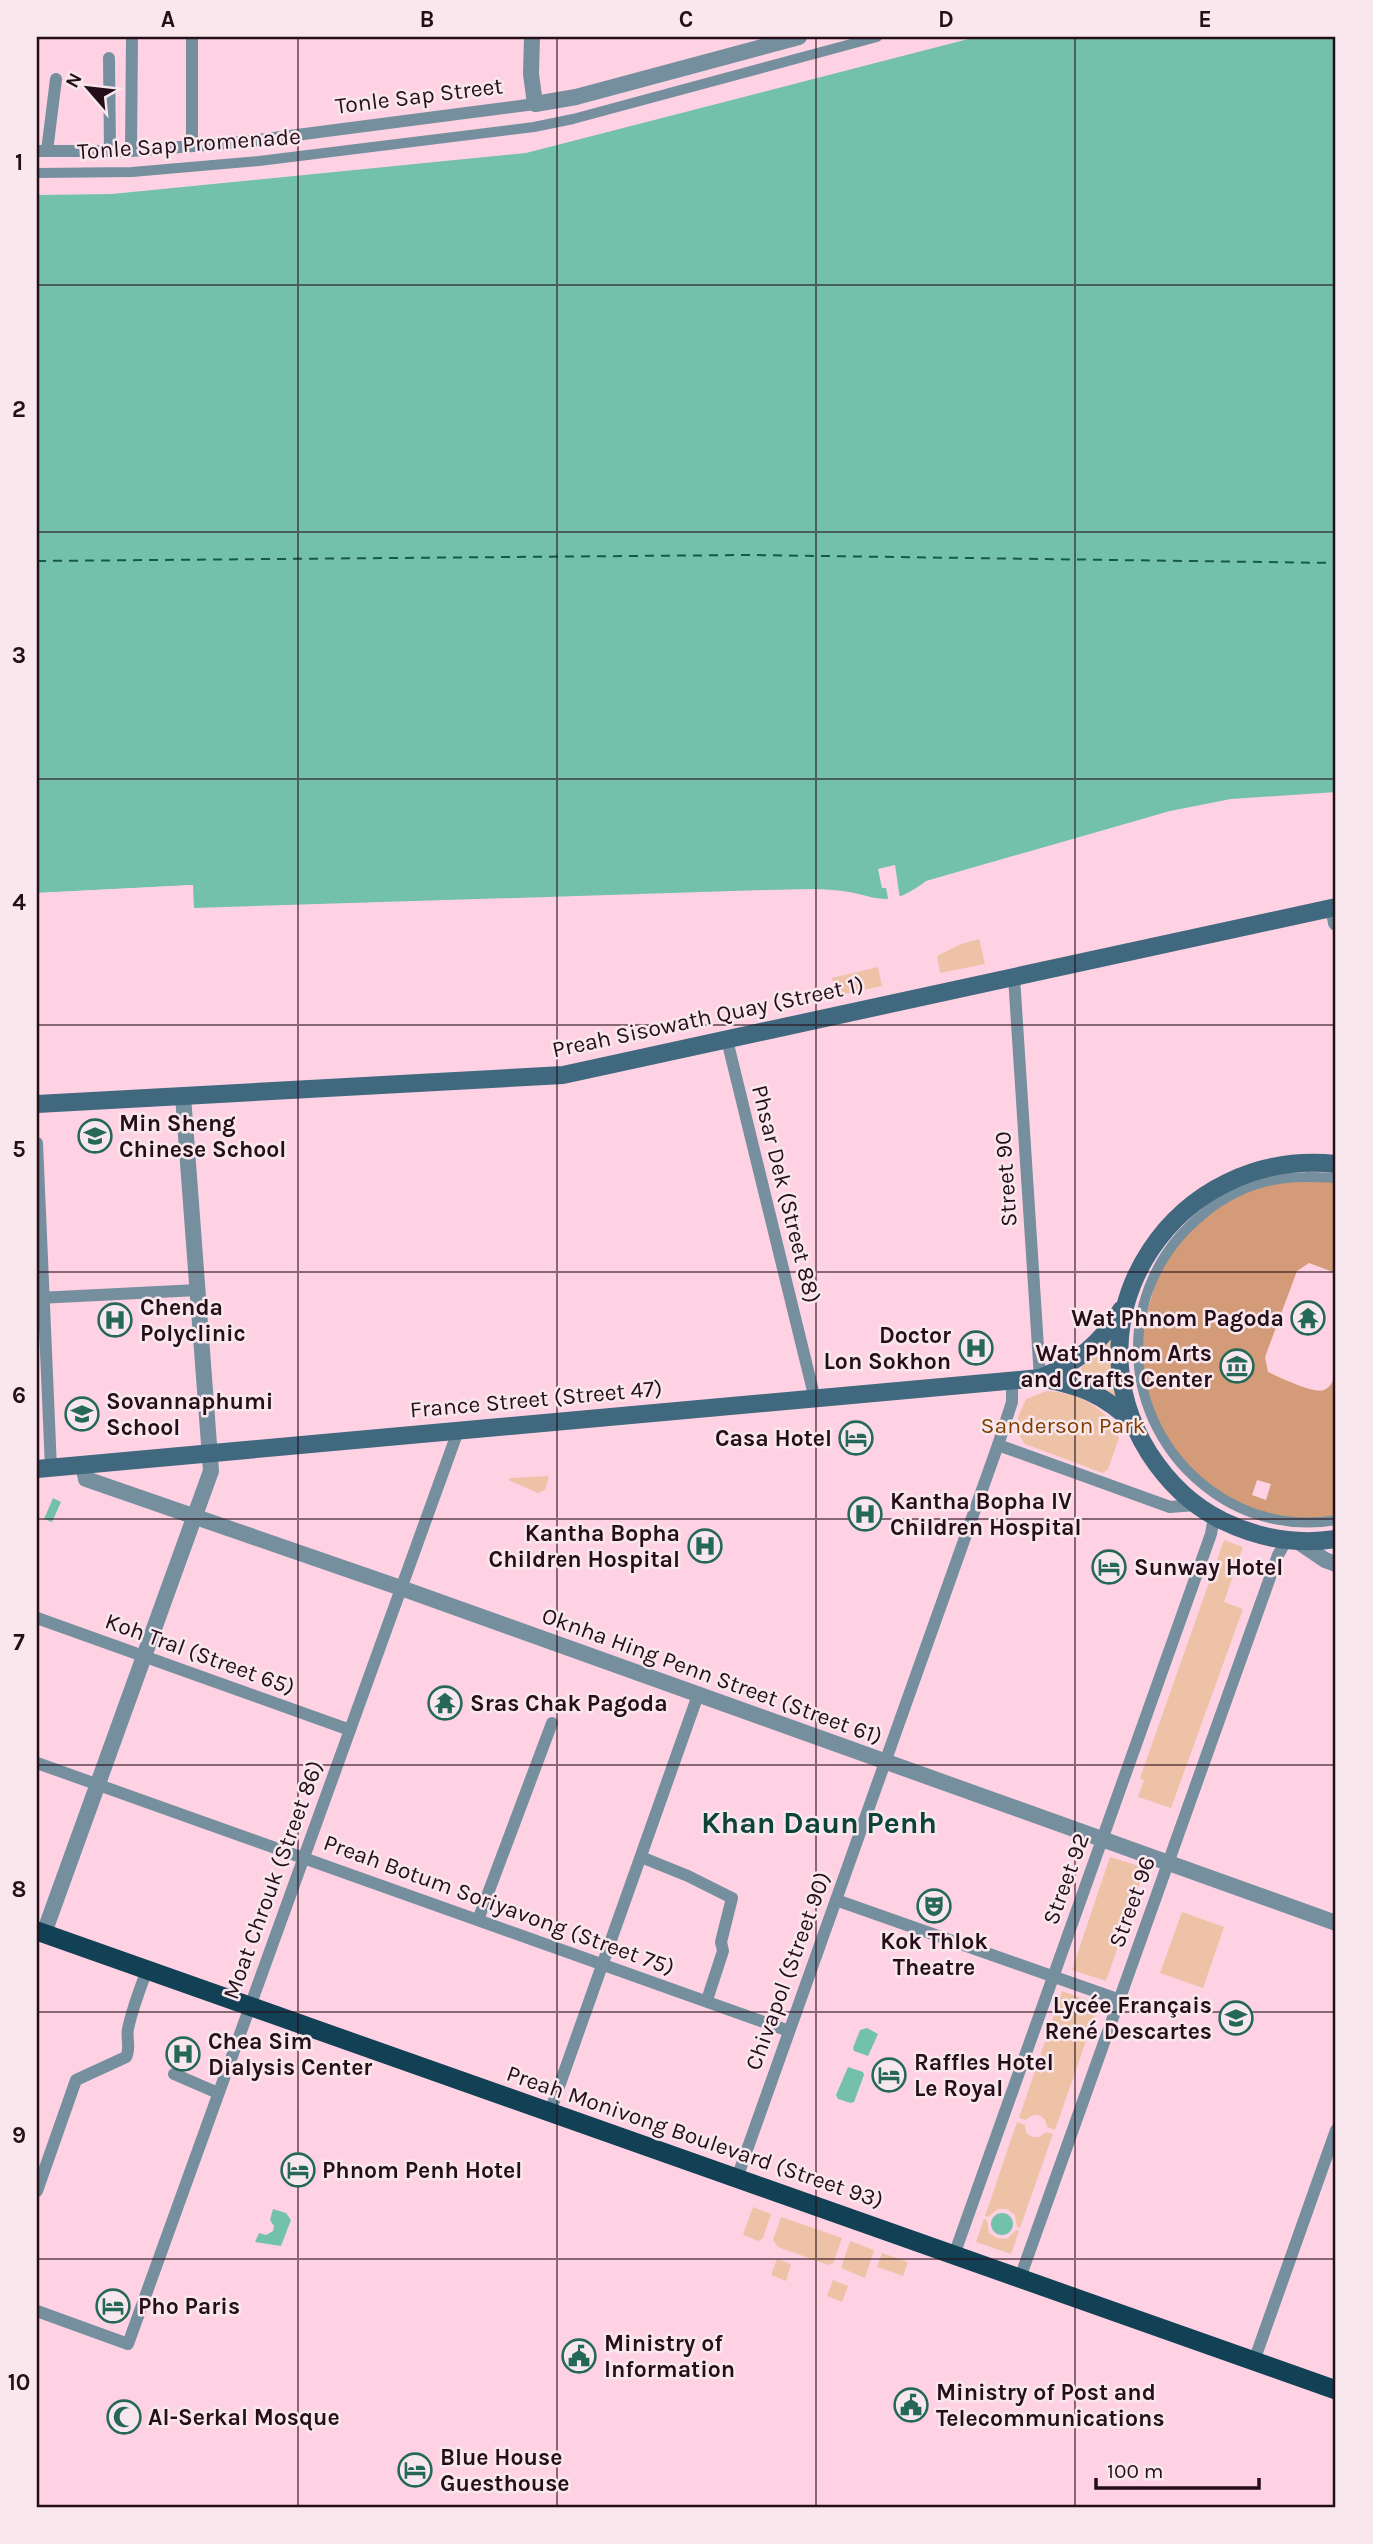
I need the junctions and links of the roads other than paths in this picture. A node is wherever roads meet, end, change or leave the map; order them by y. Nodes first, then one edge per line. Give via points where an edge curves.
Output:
1 (132, 37) edge
2 (191, 37) edge
3 (532, 37) edge
4 (799, 37) edge
5 (877, 37) edge
6 (108, 58) dead end
7 (57, 79) dead end
8 (535, 104) junction
9 (192, 146) junction
10 (110, 150) junction
11 (42, 151) edge
12 (131, 151) junction
13 (37, 173) edge
14 (1335, 912) edge
15 (1014, 977) junction
16 (727, 1040) junction
17 (183, 1096) junction
18 (37, 1104) edge
19 (37, 1143) edge
20 (1336, 1164) edge
21 (1336, 1178) edge
22 (198, 1290) junction
23 (1128, 1296) junction
24 (41, 1298) edge
25 (1040, 1378) junction
26 (1012, 1381) junction
27 (815, 1399) junction
28 (1134, 1424) junction
29 (458, 1431) junction
30 (998, 1444) junction
31 (210, 1453) junction
32 (83, 1465) junction
33 (44, 1468) edge
34 (1196, 1505) junction
35 (194, 1517) junction
36 (1214, 1517) junction
37 (1336, 1520) edge
38 (1336, 1539) edge
39 (1291, 1541) junction
40 (1336, 1564) edge
41 (401, 1588) junction
42 (37, 1618) edge
43 (144, 1656) junction
44 (698, 1695) junction
45 (552, 1723) dead end
46 (350, 1730) junction
47 (885, 1762) junction
48 (37, 1763) edge
49 (97, 1784) junction
50 (1102, 1839) junction
51 (304, 1857) junction
52 (640, 1857) junction
53 (1168, 1863) junction
54 (836, 1900) junction
55 (478, 1920) junction
56 (1336, 1923) edge
57 (40, 1932) edge
58 (603, 1964) junction
59 (147, 1970) junction
60 (1053, 1976) junction
61 (707, 2000) junction
62 (1120, 2000) junction
63 (250, 2006) junction
64 (789, 2031) junction
65 (174, 2074) dead end
66 (218, 2093) junction
67 (550, 2112) junction
68 (1336, 2130) edge
69 (737, 2178) junction
70 (37, 2192) edge
71 (954, 2255) junction
72 (1020, 2278) junction
73 (37, 2311) edge
74 (1254, 2361) junction
75 (1336, 2390) edge

1 - 12 street
2 - 9 street
3 - 8 street
4 - 8 street, Tonle Sap Street
5 - 13 street, Tonle Sap Promenade via 534,127 246,162 131,172
6 - 10 street
7 - 11 street
8 - 9 street, Tonle Sap Street
9 - 12 street, Tonle Sap Street
10 - 11 street, Tonle Sap Street
10 - 12 street, Tonle Sap Street
14 - 15 main road, Preah Sisowath Quay (Street 1)
15 - 16 main road, Preah Sisowath Quay (Street 1)
15 - 25 street, Street 90
16 - 17 main road, Preah Sisowath Quay (Street 1) via 563,1075
16 - 27 street, Phsar Dek (Street 88)
17 - 18 main road, Preah Sisowath Quay (Street 1)
17 - 22 street
19 - 24 street
20 - 23 main road via 1310,1161 1270,1166 1210,1190 1168,1226 1144,1259
21 - 37 street via 1309,1175 1272,1180 1212,1207 1182,1233 1159,1265 1144,1300 1137,1338 1139,1377 1149,1414 1167,1448 1192,1477 1245,1511 1294,1522
22 - 24 street
22 - 31 street
23 - 25 main road, France Street (Street 47) via 1092,1348 1068,1366
23 - 28 main road via 1120,1361
24 - 33 street
25 - 26 main road, France Street (Street 47)
25 - 28 main road, France Street (Street 47) via 1080,1387 1105,1399
26 - 27 main road, France Street (Street 47)
26 - 30 street, Chivapol (Street 90) via 1012,1402
27 - 29 main road, France Street (Street 47)
28 - 34 main road via 1160,1469
29 - 31 main road, France Street (Street 47)
29 - 41 street, Moat Chrouk (Street 86)
30 - 34 street via 1170,1507
30 - 47 street, Chivapol (Street 90)
31 - 32 main road, France Street (Street 47)
31 - 35 street via 211,1471
32 - 33 main road, France Street (Street 47)
32 - 35 street, Oknha Hing Penn Street (Street 61) via 86,1479
34 - 36 main road
35 - 41 street, Oknha Hing Penn Street (Street 61)
35 - 43 street
36 - 39 main road via 1248,1532
36 - 50 street, Street 92
38 - 39 main road
39 - 40 street
39 - 53 street, Street 96 via 1278,1555
41 - 44 street, Oknha Hing Penn Street (Street 61)
41 - 46 street, Moat Chrouk (Street 86)
42 - 43 street, Koh Tral (Street 65)
43 - 46 street, Koh Tral (Street 65)
43 - 49 street
44 - 47 street, Oknha Hing Penn Street (Street 61)
44 - 52 street
45 - 55 street
46 - 51 street, Moat Chrouk (Street 86)
47 - 50 street, Oknha Hing Penn Street (Street 61)
47 - 54 street, Chivapol (Street 90)
48 - 49 street, Preah Botum Soriyavong (Street 75)
49 - 51 street, Preah Botum Soriyavong (Street 75)
49 - 57 street
50 - 53 street, Oknha Hing Penn Street (Street 61)
50 - 60 street, Street 92
51 - 55 street, Preah Botum Soriyavong (Street 75)
51 - 63 street, Moat Chrouk (Street 86)
52 - 58 street
52 - 61 street via 732,1898 723,1951
53 - 56 street, Oknha Hing Penn Street (Street 61)
53 - 62 street, Street 96
54 - 60 street
54 - 64 street, Chivapol (Street 90)
55 - 58 street, Preah Botum Soriyavong (Street 75)
57 - 59 highway, Preah Monivong Boulevard (Street 93)
58 - 61 street, Preah Botum Soriyavong (Street 75)
58 - 67 street
59 - 63 highway, Preah Monivong Boulevard (Street 93)
59 - 70 street via 127,2034 129,2052 76,2080
60 - 62 street
60 - 71 street, Street 92
61 - 64 street, Preah Botum Soriyavong (Street 75)
62 - 72 street, Street 96
63 - 66 street, Moat Chrouk (Street 86)
63 - 67 highway, Preah Monivong Boulevard (Street 93)
64 - 69 street, Chivapol (Street 90)
65 - 66 street
66 - 73 street, Moat Chrouk (Street 86) via 128,2344
67 - 69 highway, Preah Monivong Boulevard (Street 93)
68 - 74 street
69 - 71 highway, Preah Monivong Boulevard (Street 93)
71 - 72 highway, Preah Monivong Boulevard (Street 93)
72 - 74 highway, Preah Monivong Boulevard (Street 93)
74 - 75 highway, Preah Monivong Boulevard (Street 93)

